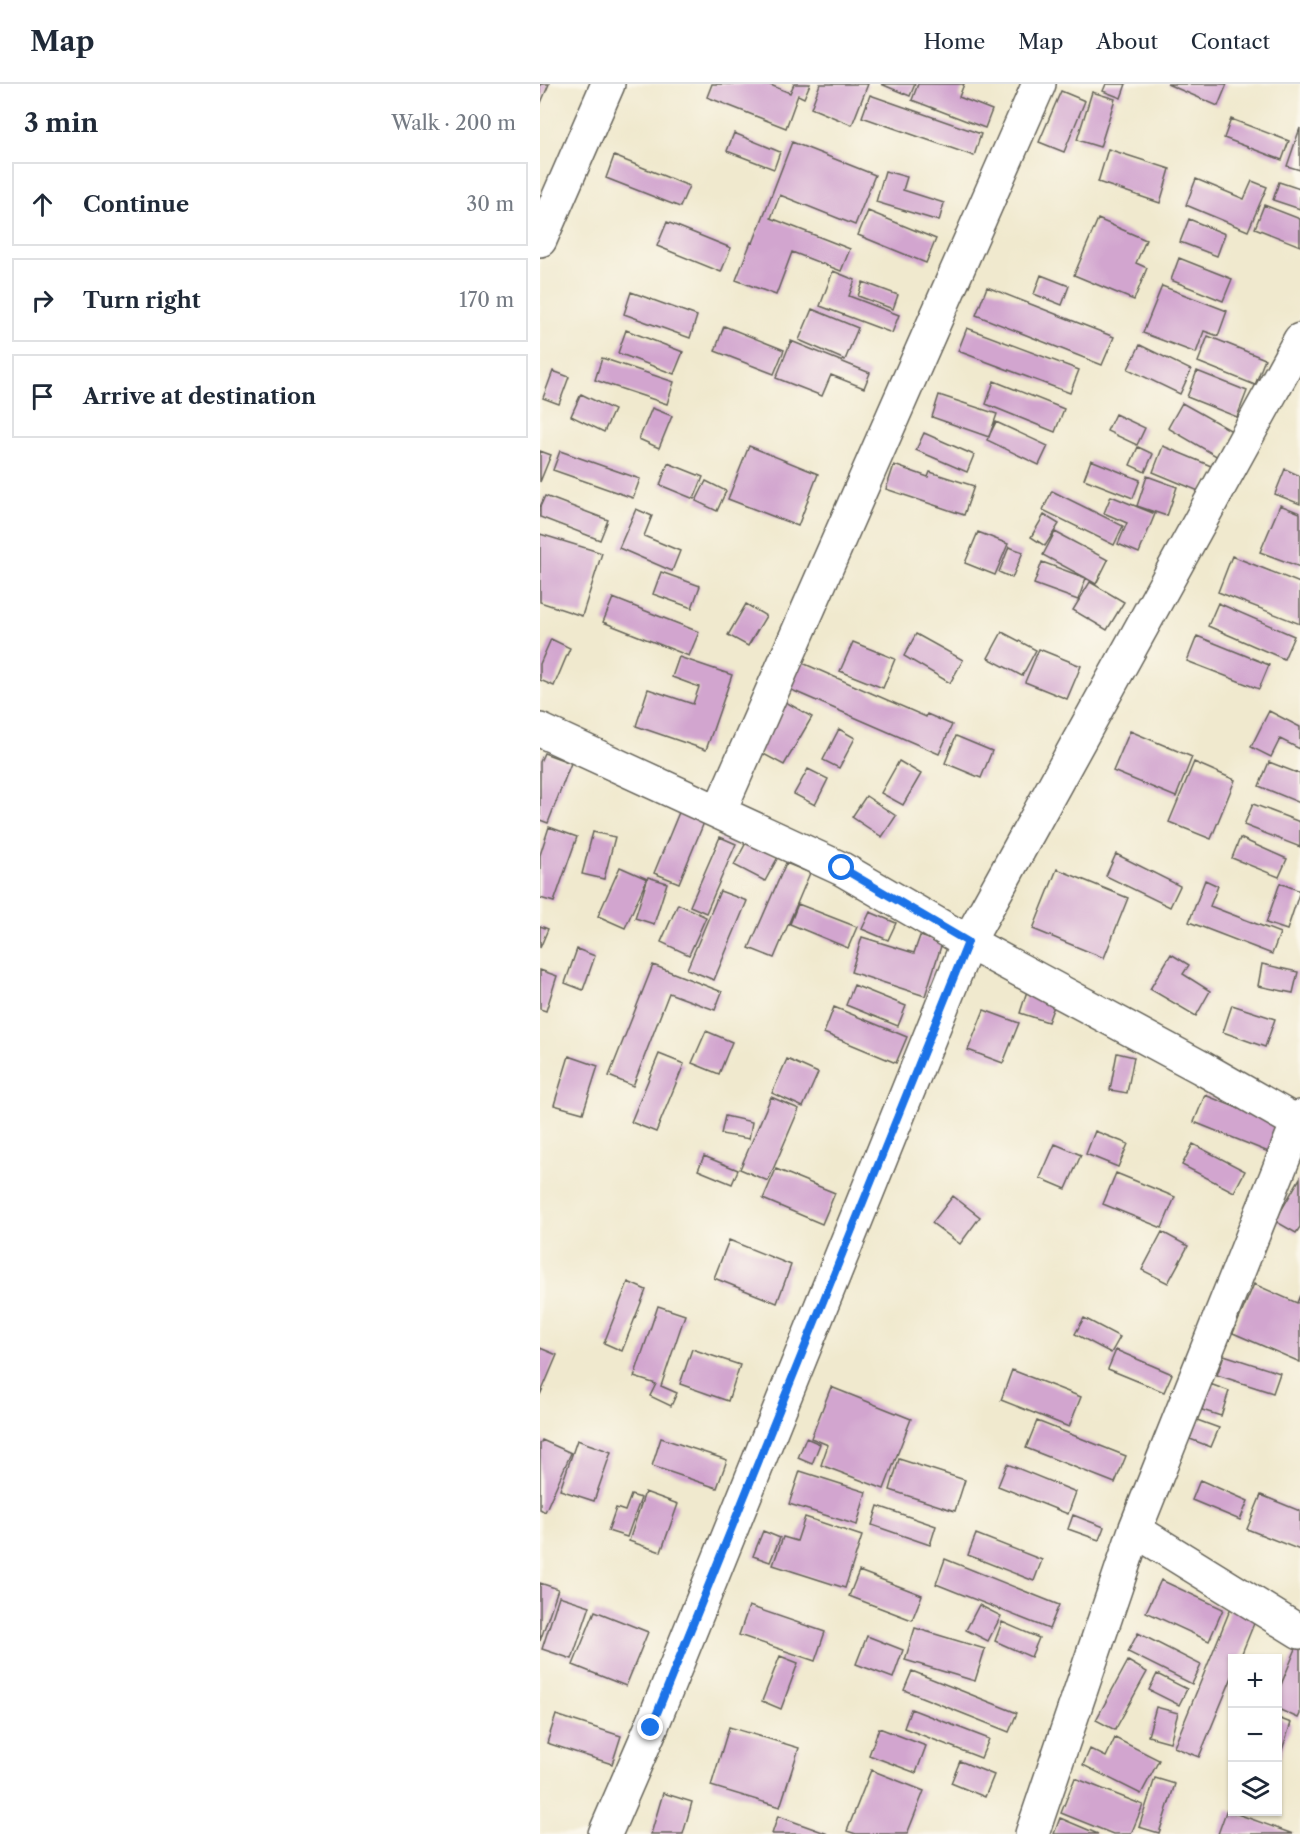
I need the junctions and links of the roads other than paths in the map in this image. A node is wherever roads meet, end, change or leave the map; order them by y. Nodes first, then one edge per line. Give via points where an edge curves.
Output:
1 (608, 84) edge
2 (1039, 84) edge
3 (540, 240) edge
4 (1300, 340) edge
5 (540, 730) edge
6 (719, 812) junction
7 (968, 942) junction
8 (1299, 1121) edge
9 (1135, 1530) junction
10 (1300, 1632) edge
11 (605, 1834) edge
12 (1032, 1834) edge

1 - 3 street
2 - 6 street
4 - 7 street
5 - 6 street
6 - 7 street via 842,868
7 - 8 street
7 - 11 street
8 - 9 street
9 - 10 street
9 - 12 street

